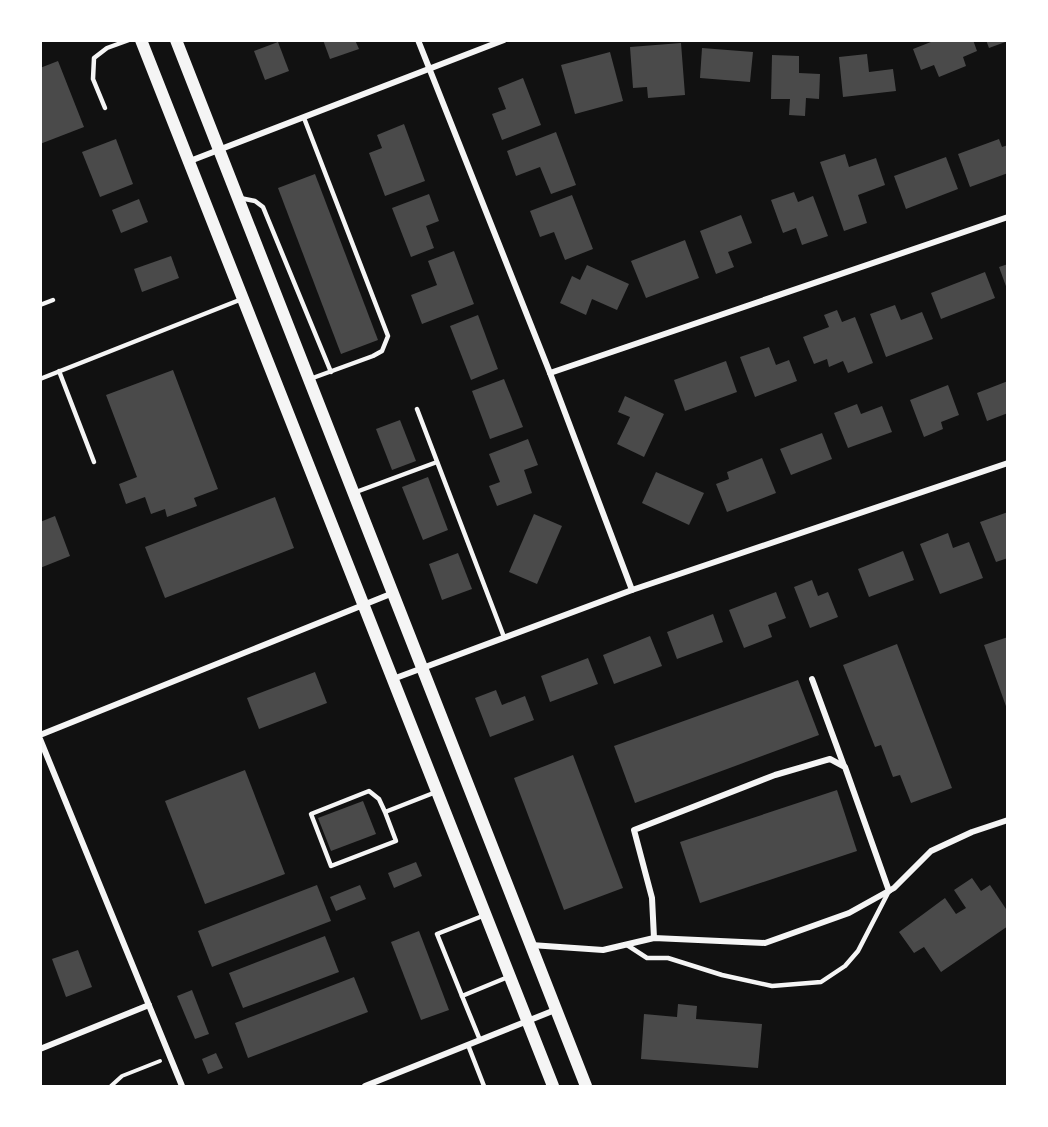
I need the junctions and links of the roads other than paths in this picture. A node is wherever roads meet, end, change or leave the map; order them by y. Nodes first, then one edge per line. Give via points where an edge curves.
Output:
1 (129, 40) edge
2 (141, 40) edge
3 (176, 40) edge
4 (418, 40) edge
5 (504, 40) edge
6 (430, 70) junction
7 (105, 108) dead end
8 (304, 118) junction
9 (220, 150) junction
10 (190, 161) junction
11 (239, 198) junction
12 (1008, 217) edge
13 (244, 298) junction
14 (53, 300) dead end
15 (40, 305) edge
16 (59, 371) junction
17 (332, 372) junction
18 (550, 373) junction
19 (40, 379) edge
20 (310, 380) junction
21 (417, 409) dead end
22 (94, 462) dead end
23 (437, 462) junction
24 (1008, 463) edge
25 (354, 493) junction
26 (632, 590) junction
27 (393, 592) junction
28 (364, 604) junction
29 (504, 637) junction
30 (422, 667) junction
31 (393, 679) junction
32 (812, 679) dead end
33 (40, 737) edge
34 (845, 767) junction
35 (438, 790) junction
36 (385, 812) junction
37 (1008, 820) edge
38 (889, 891) junction
39 (486, 915) junction
40 (654, 938) junction
41 (531, 945) junction
42 (627, 945) junction
43 (510, 976) junction
44 (462, 996) junction
45 (149, 1005) junction
46 (555, 1010) junction
47 (528, 1021) junction
48 (480, 1040) junction
49 (468, 1046) junction
50 (40, 1049) edge
51 (182, 1086) edge
52 (365, 1086) edge
53 (484, 1086) edge
54 (553, 1086) edge
55 (586, 1086) edge

1 - 7 lane via 94,58 93,79
2 - 10 main road
3 - 9 main road
4 - 6 street
5 - 6 street
6 - 8 street
6 - 18 street
8 - 9 street
8 - 17 lane via 387,336 382,351
9 - 10 street
9 - 11 main road
10 - 13 main road
11 - 17 lane via 263,207
11 - 20 main road
12 - 18 street
13 - 16 lane
13 - 28 main road
14 - 15 lane
16 - 19 lane
16 - 22 lane
17 - 20 lane
18 - 26 street
20 - 25 main road
21 - 23 lane
23 - 25 lane
23 - 29 lane
24 - 26 street
25 - 27 main road
26 - 29 street
27 - 28 street
27 - 30 main road
28 - 31 main road
28 - 33 street
29 - 30 street
30 - 31 street
30 - 41 main road
31 - 35 main road
32 - 34 street
33 - 45 street
34 - 38 street
34 - 40 street via 830,759 775,775 634,830 652,898
35 - 36 lane
35 - 39 main road
36 - 36 lane via 379,799 369,791 311,813 331,866 396,841
37 - 38 street via 931,851
38 - 40 street via 849,913 765,943
38 - 42 lane via 858,951 845,966 821,982 772,986 668,958 647,958
39 - 43 main road
39 - 44 lane via 437,934
40 - 42 street
41 - 42 street via 603,950
41 - 46 main road
43 - 44 lane
43 - 47 main road
44 - 48 lane
45 - 50 street
45 - 51 street
46 - 47 street
46 - 55 main road
47 - 48 street
47 - 54 main road
48 - 49 street
49 - 52 street
49 - 53 lane

